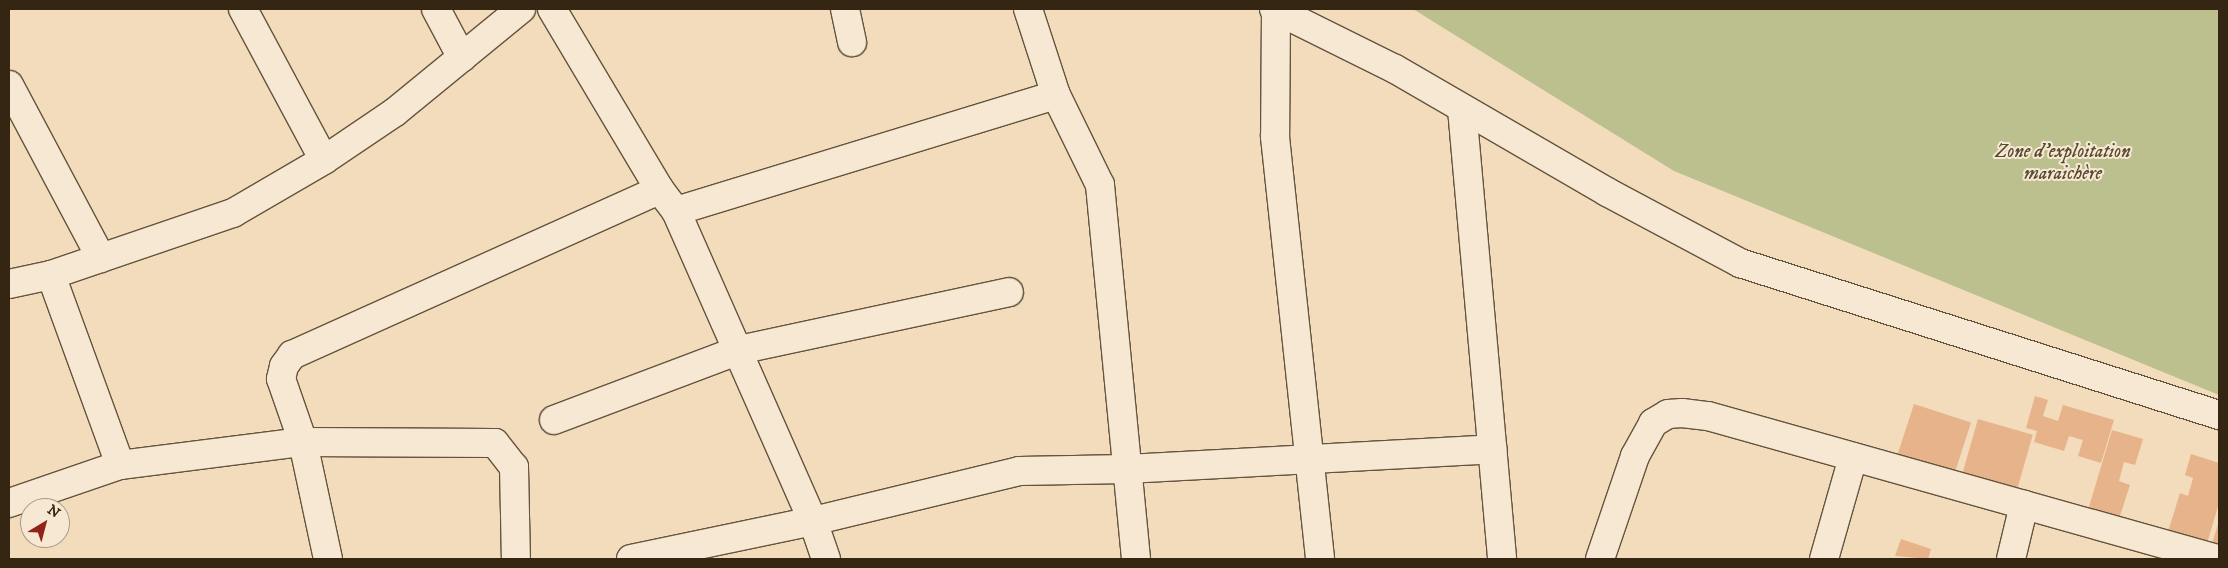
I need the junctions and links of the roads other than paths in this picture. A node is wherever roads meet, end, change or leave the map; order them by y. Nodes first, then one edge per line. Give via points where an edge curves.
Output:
1 (243, 9) edge
2 (436, 9) edge
3 (521, 9) edge
4 (552, 9) edge
5 (845, 9) edge
6 (1028, 9) edge
7 (1275, 9) edge
8 (852, 42) dead end
9 (462, 58) junction
10 (9, 85) edge
11 (1056, 95) junction
12 (1462, 109) junction
13 (324, 160) junction
14 (668, 201) junction
15 (101, 258) junction
16 (51, 275) junction
17 (9, 284) edge
18 (1009, 292) dead end
19 (738, 350) junction
20 (2219, 415) edge
21 (554, 420) dead end
22 (303, 442) junction
23 (1492, 449) junction
24 (1853, 457) junction
25 (1309, 459) junction
26 (120, 465) junction
27 (1127, 468) junction
28 (9, 503) edge
29 (2024, 505) junction
30 (813, 521) junction
31 (328, 559) edge
32 (516, 559) edge
33 (631, 559) edge
34 (826, 559) edge
35 (1136, 559) edge
36 (1320, 559) edge
37 (1502, 559) edge
38 (1600, 559) edge
39 (1824, 559) edge
40 (2011, 559) edge
41 (2217, 559) edge

1 - 13 street
2 - 9 street
3 - 9 street
4 - 14 street
5 - 8 street
6 - 11 street
7 - 12 street via 1395,70
7 - 25 street via 1275,137
9 - 13 street via 394,112
10 - 15 street
11 - 14 street
11 - 27 street via 1100,185
12 - 20 street via 1740,264
12 - 23 street
13 - 15 street via 233,213
14 - 19 street
14 - 22 street via 292,355 284,366 281,379
15 - 16 street
16 - 17 street
16 - 26 street
18 - 19 street
19 - 21 street
19 - 30 street
22 - 26 street
22 - 31 street
22 - 32 street via 495,443 514,467
23 - 25 street
23 - 37 street
24 - 29 street
24 - 38 street via 1708,416 1668,414 1653,423 1635,456
24 - 39 street
25 - 27 street
25 - 36 street
26 - 28 street
27 - 30 street via 1020,471
27 - 35 street
29 - 40 street
29 - 41 street
30 - 33 street
30 - 34 street

